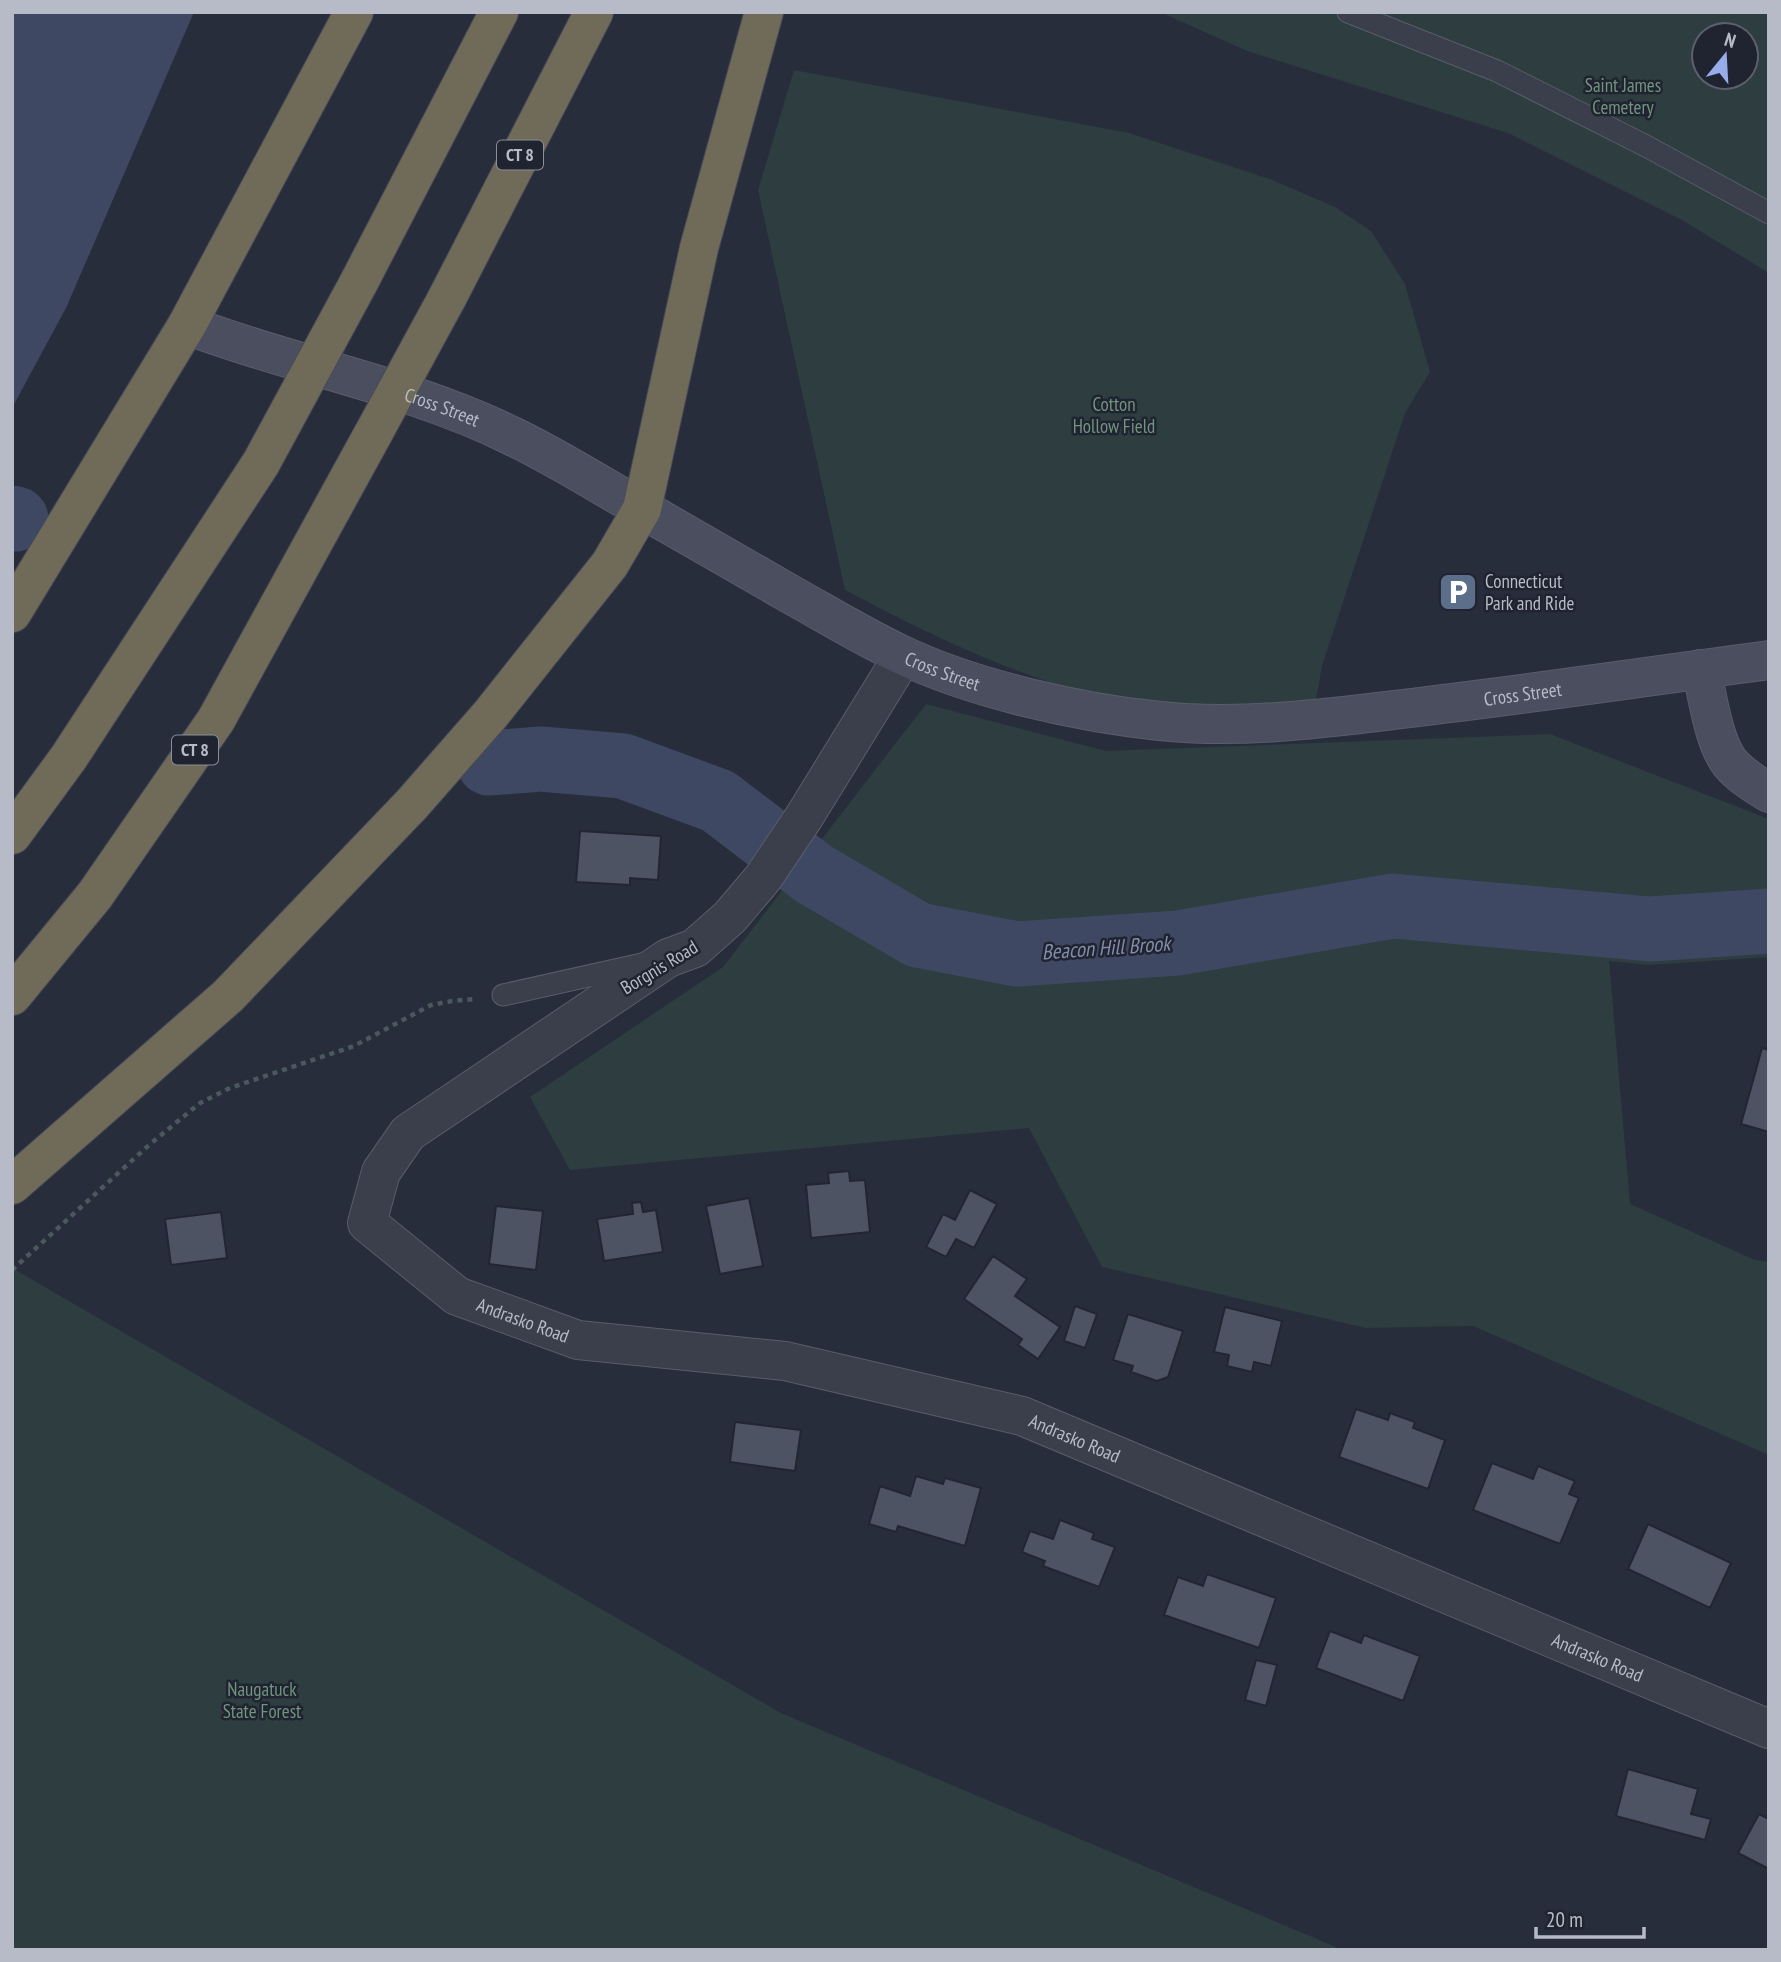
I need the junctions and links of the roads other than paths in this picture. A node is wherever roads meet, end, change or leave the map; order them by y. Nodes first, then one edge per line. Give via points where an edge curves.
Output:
1 (354, 12) edge
2 (499, 12) edge
3 (594, 12) edge
4 (764, 12) edge
5 (1348, 12) edge
6 (1769, 213) edge
7 (187, 325) junction
8 (642, 509) junction
9 (12, 612) edge
10 (903, 656) junction
11 (1769, 660) edge
12 (1701, 669) junction
13 (1769, 793) edge
14 (12, 835) edge
15 (668, 958) junction
16 (503, 995) road end
17 (12, 996) edge
18 (12, 1185) edge
19 (367, 1223) joint
20 (1769, 1729) edge

1 - 7 highway
2 - 14 highway, bridge via 261,463 69,757
3 - 17 highway, CT 8, bridge via 447,299 216,720 95,895
4 - 8 highway via 699,248
5 - 6 lane via 1497,71
7 - 8 street, Cross Street via 442,404 513,436
7 - 9 highway
8 - 10 street, Cross Street
8 - 18 highway via 610,564 490,715 412,804 228,996
10 - 12 street, Cross Street via 1034,699 1101,713 1219,725 1377,712
10 - 15 street, Borgnis Road via 763,878 730,917 695,948
11 - 12 street, Cross Street
12 - 13 street via 1718,740 1729,761
15 - 16 lane
15 - 19 street, Borgnis Road via 408,1133 381,1172
19 - 20 street, Andrasko Road via 457,1296 578,1340 785,1362 1022,1416

